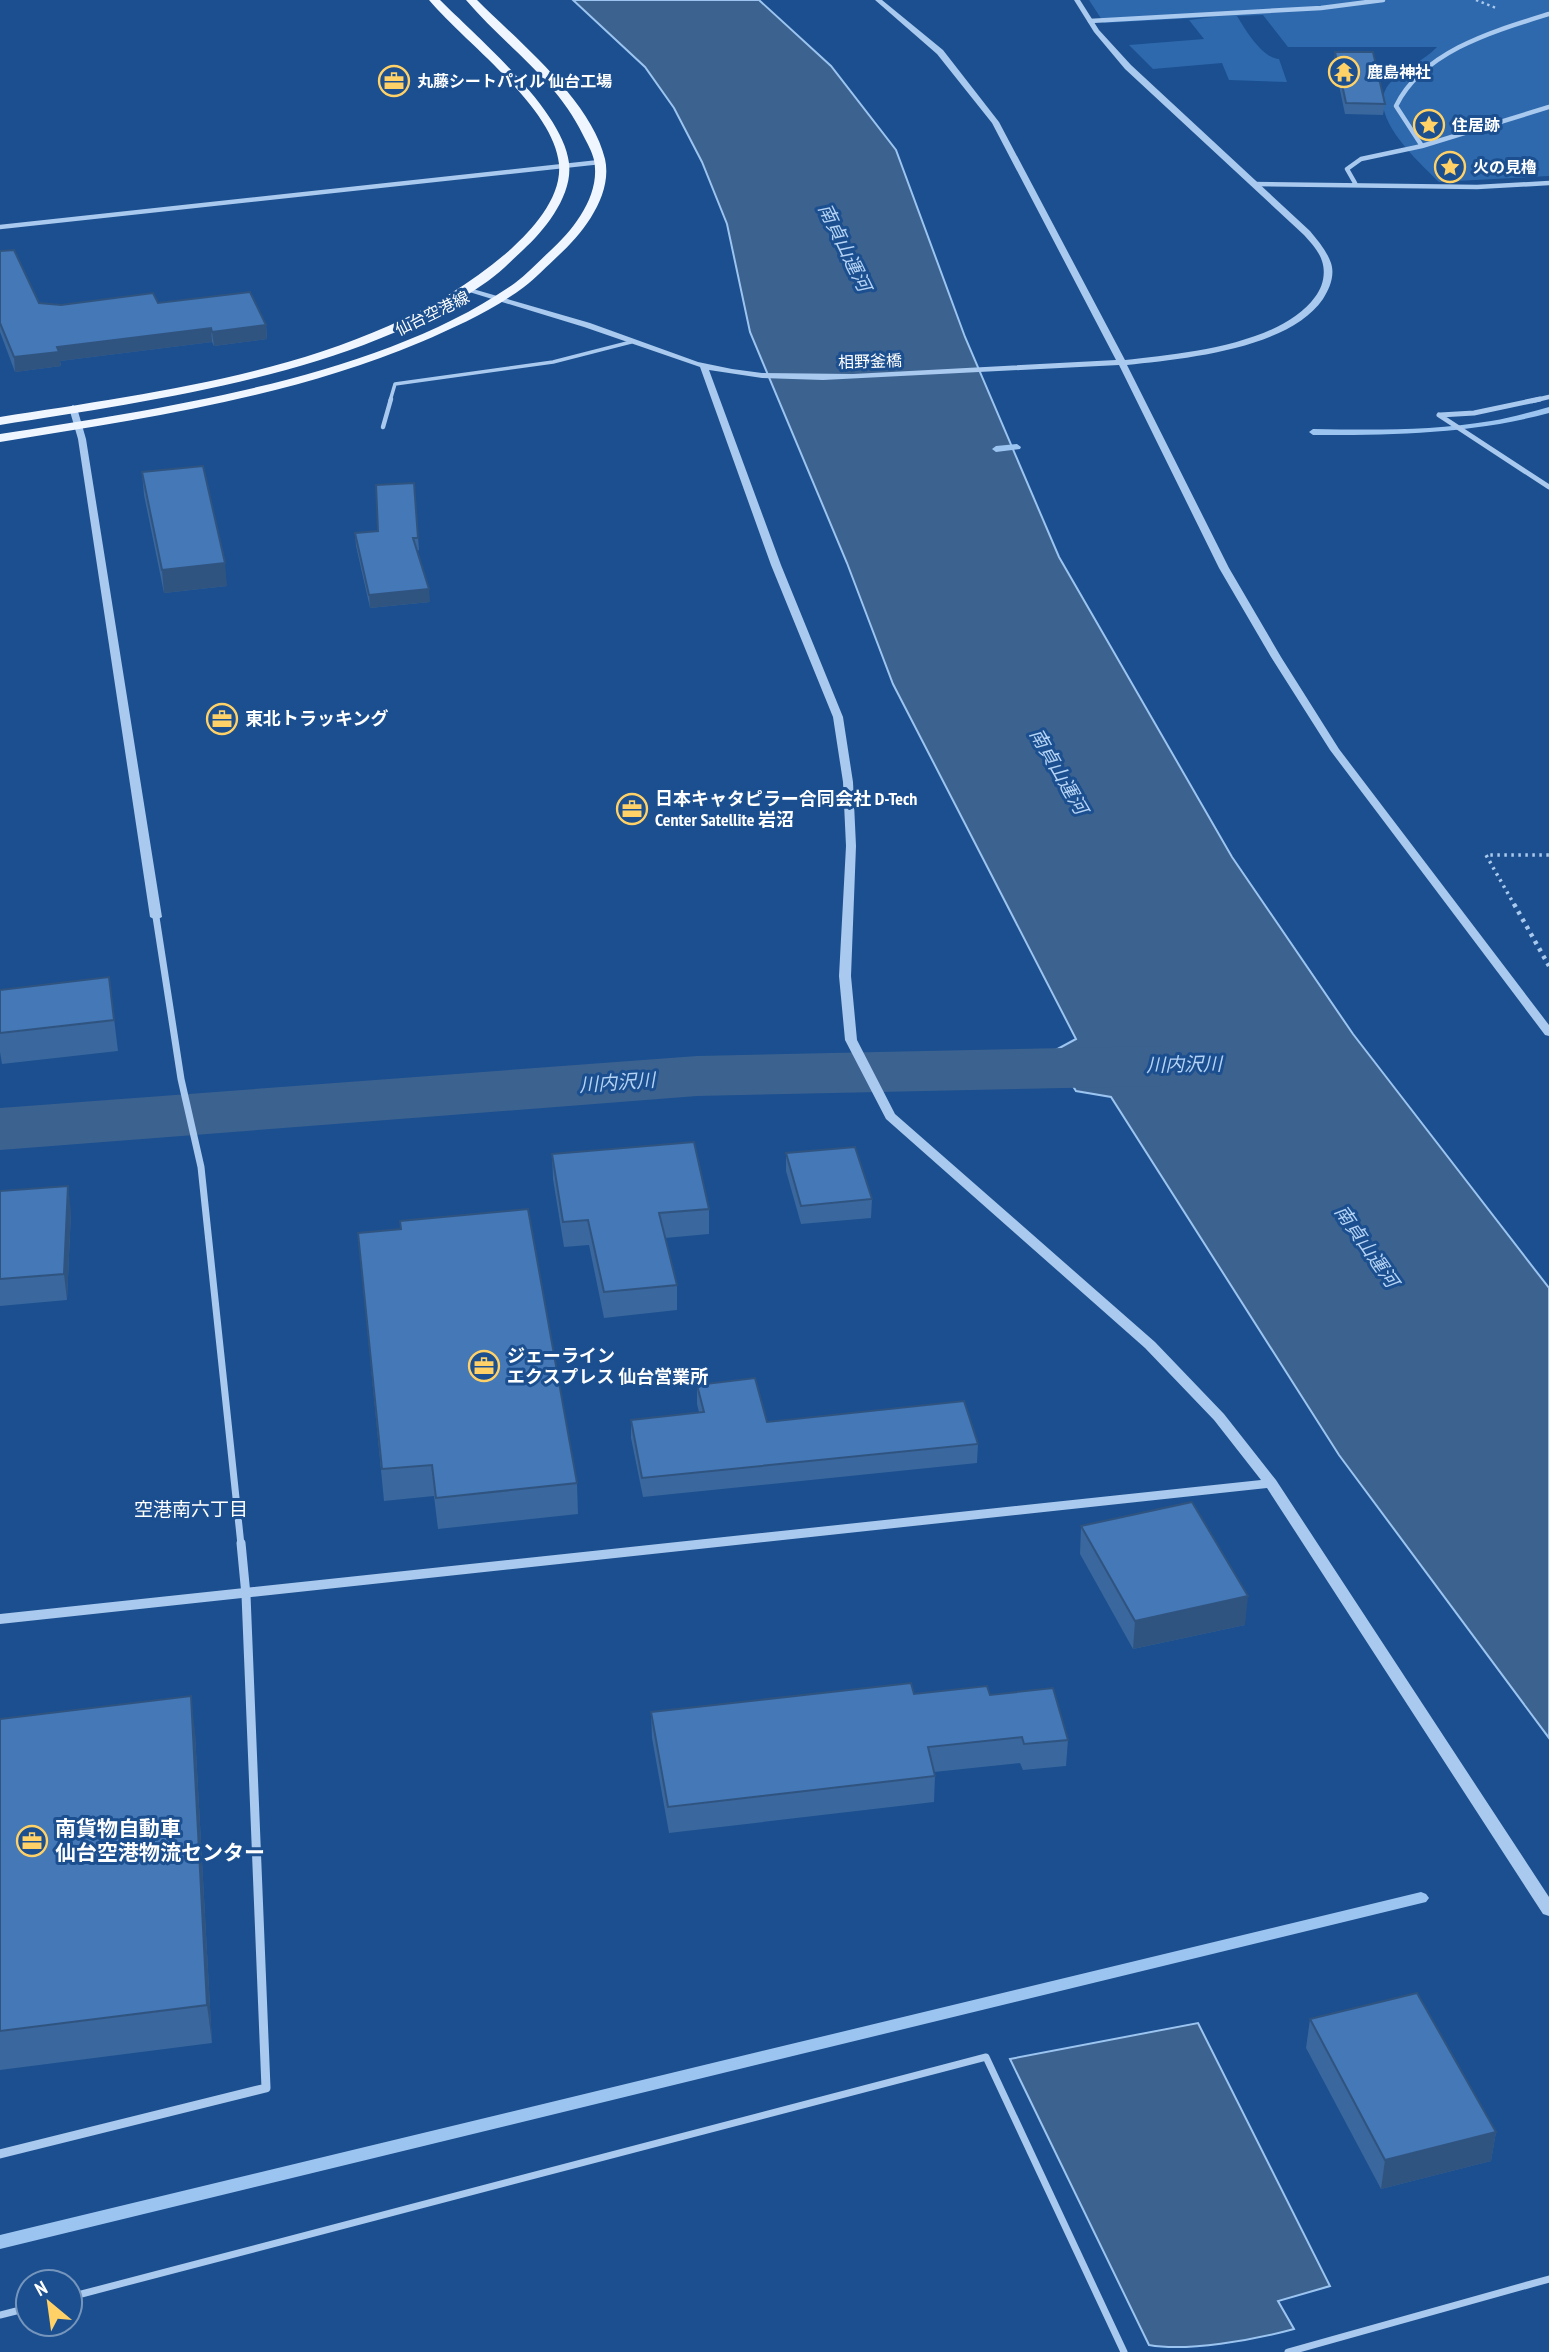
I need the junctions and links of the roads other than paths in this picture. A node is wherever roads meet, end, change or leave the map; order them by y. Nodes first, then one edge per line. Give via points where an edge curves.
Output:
1 (434, 0) edge
2 (471, 0) edge
3 (878, 0) edge
4 (1077, 0) edge
5 (1383, 0) edge
6 (1549, 14) edge
7 (1090, 21) junction
8 (1549, 107) edge
9 (1422, 146) junction
10 (600, 162) junction
11 (564, 165) junction
12 (1355, 183) junction
13 (1549, 183) edge
14 (1253, 184) junction
15 (0, 227) edge
16 (470, 291) junction
17 (496, 299) junction
18 (631, 342) junction
19 (1121, 361) junction
20 (703, 365) junction
21 (1010, 368) joint
22 (1549, 397) edge
23 (73, 408) junction
24 (0, 421) edge
25 (78, 425) junction
26 (383, 427) dead end
27 (0, 438) edge
28 (1549, 487) edge
29 (156, 917) joint
30 (1549, 1033) edge
31 (851, 1040) joint
32 (1271, 1483) junction
33 (246, 1595) junction
34 (0, 1619) edge
35 (1549, 1910) edge
36 (0, 2154) edge
37 (1549, 2279) edge
38 (84, 2293) edge
39 (1124, 2352) edge
40 (1288, 2352) edge

1 - 11 main road via 516,82 549,126
2 - 10 main road, 仙台空港線 via 557,85 586,127
3 - 19 street via 940,52 995,122
4 - 7 street
5 - 7 street via 1321,8
6 - 9 street via 1462,45 1408,85 1396,106
7 - 14 street via 1128,67
8 - 9 street
9 - 12 street via 1353,163 1347,169
10 - 11 street
10 - 17 main road, 仙台空港線 via 595,200 581,225 555,257
11 - 15 street
11 - 16 main road, 仙台空港線 via 555,202 540,227 499,270
12 - 13 street via 1477,187
12 - 14 street
14 - 19 street via 1307,233 1323,255 1329,267 1321,297 1302,315 1269,334 1194,352
16 - 17 street, 相野釜橋
16 - 23 main road, 仙台空港線 via 365,339 292,363
17 - 18 street, 相野釜橋
17 - 25 main road, 仙台空港線 via 392,349 324,373
18 - 20 street, 相野釜橋
18 - 26 lane via 553,362 395,384
19 - 21 street
19 - 30 street via 1224,568 1320,727
20 - 21 street, 相野釜橋 via 732,372 843,376
20 - 31 street via 838,717 848,782 845,976
22 - 28 street via 1474,413 1439,415
23 - 24 main road, 仙台空港線
23 - 25 street
25 - 27 main road, 仙台空港線
25 - 29 street
29 - 33 street via 181,1079 201,1167
31 - 32 street via 890,1116 1150,1345 1220,1417
32 - 33 street
32 - 35 street
33 - 34 street
33 - 36 street via 266,2088
37 - 40 lane
38 - 39 lane via 986,2057

